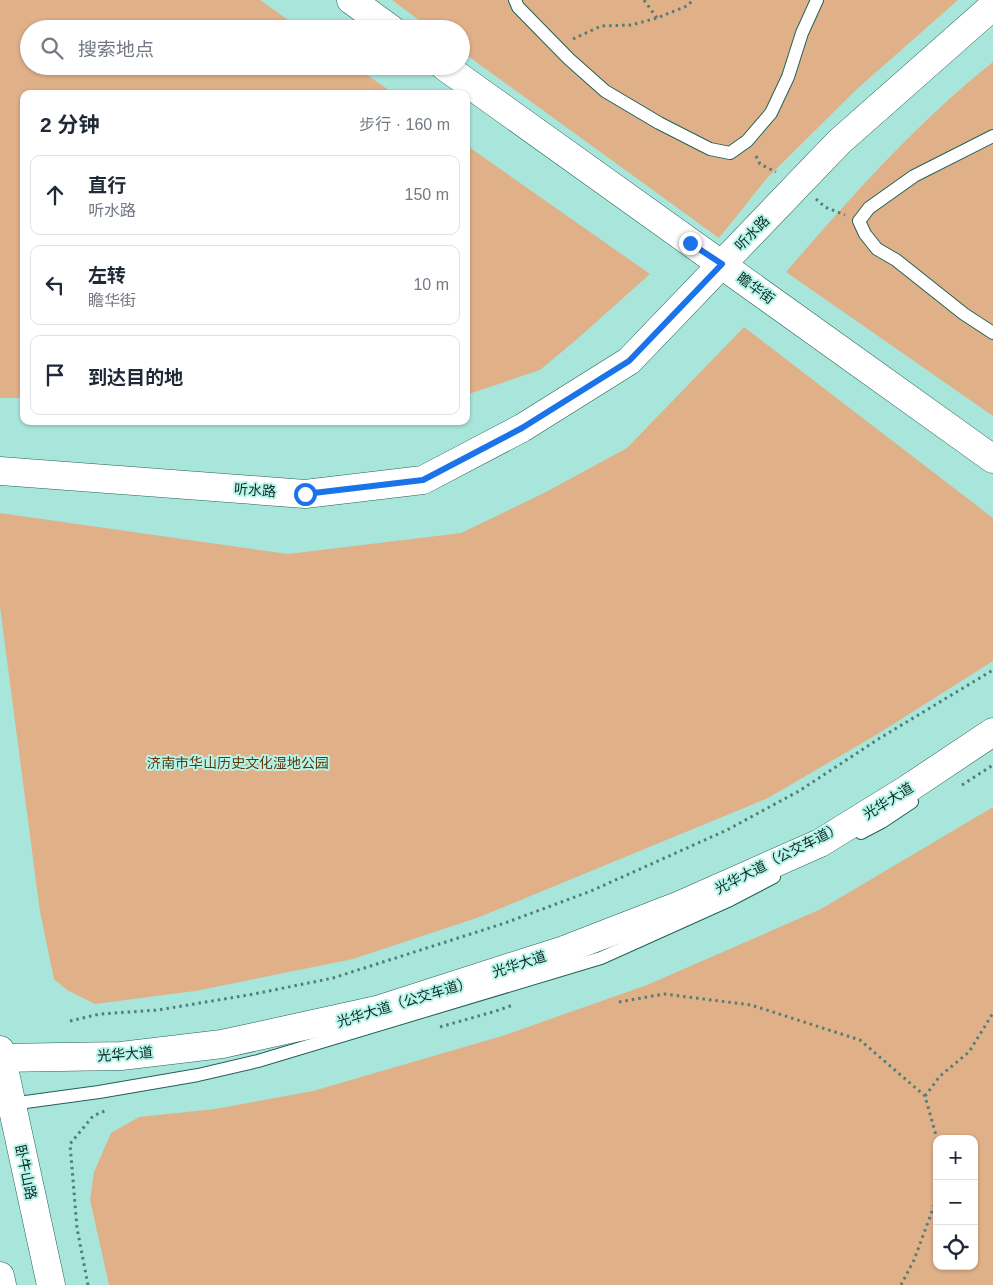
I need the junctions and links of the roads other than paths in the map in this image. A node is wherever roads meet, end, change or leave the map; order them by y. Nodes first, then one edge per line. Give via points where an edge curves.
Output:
1 (351, 0) edge
2 (515, 0) edge
3 (817, 0) edge
4 (993, 6) edge
5 (379, 20) edge
6 (457, 75) edge
7 (993, 136) edge
8 (722, 264) junction
9 (993, 333) edge
10 (993, 459) edge
11 (0, 471) edge
12 (993, 732) edge
13 (922, 795) dead end
14 (0, 1055) edge
15 (5, 1104) edge
16 (0, 1276) edge
17 (2, 1285) edge
18 (51, 1285) edge

1 - 5 street
2 - 3 lane via 556,46 605,92 710,149 730,153 746,141 771,113
4 - 8 street, 听水路 via 839,142
6 - 8 street, 瞻华街
7 - 9 lane via 914,176 869,208 859,221 877,249
8 - 10 street, 瞻华街
8 - 11 street, 听水路 via 629,361 522,428 423,480 305,494
12 - 14 street, 光华大道 via 820,843 680,905 564,950 377,1010 222,1044 121,1056
13 - 15 lane, 光华大道（公交车道） via 882,822 730,900 601,958 258,1061 189,1076
14 - 15 street, 卧牛山路
15 - 18 street, 卧牛山路
16 - 17 street

